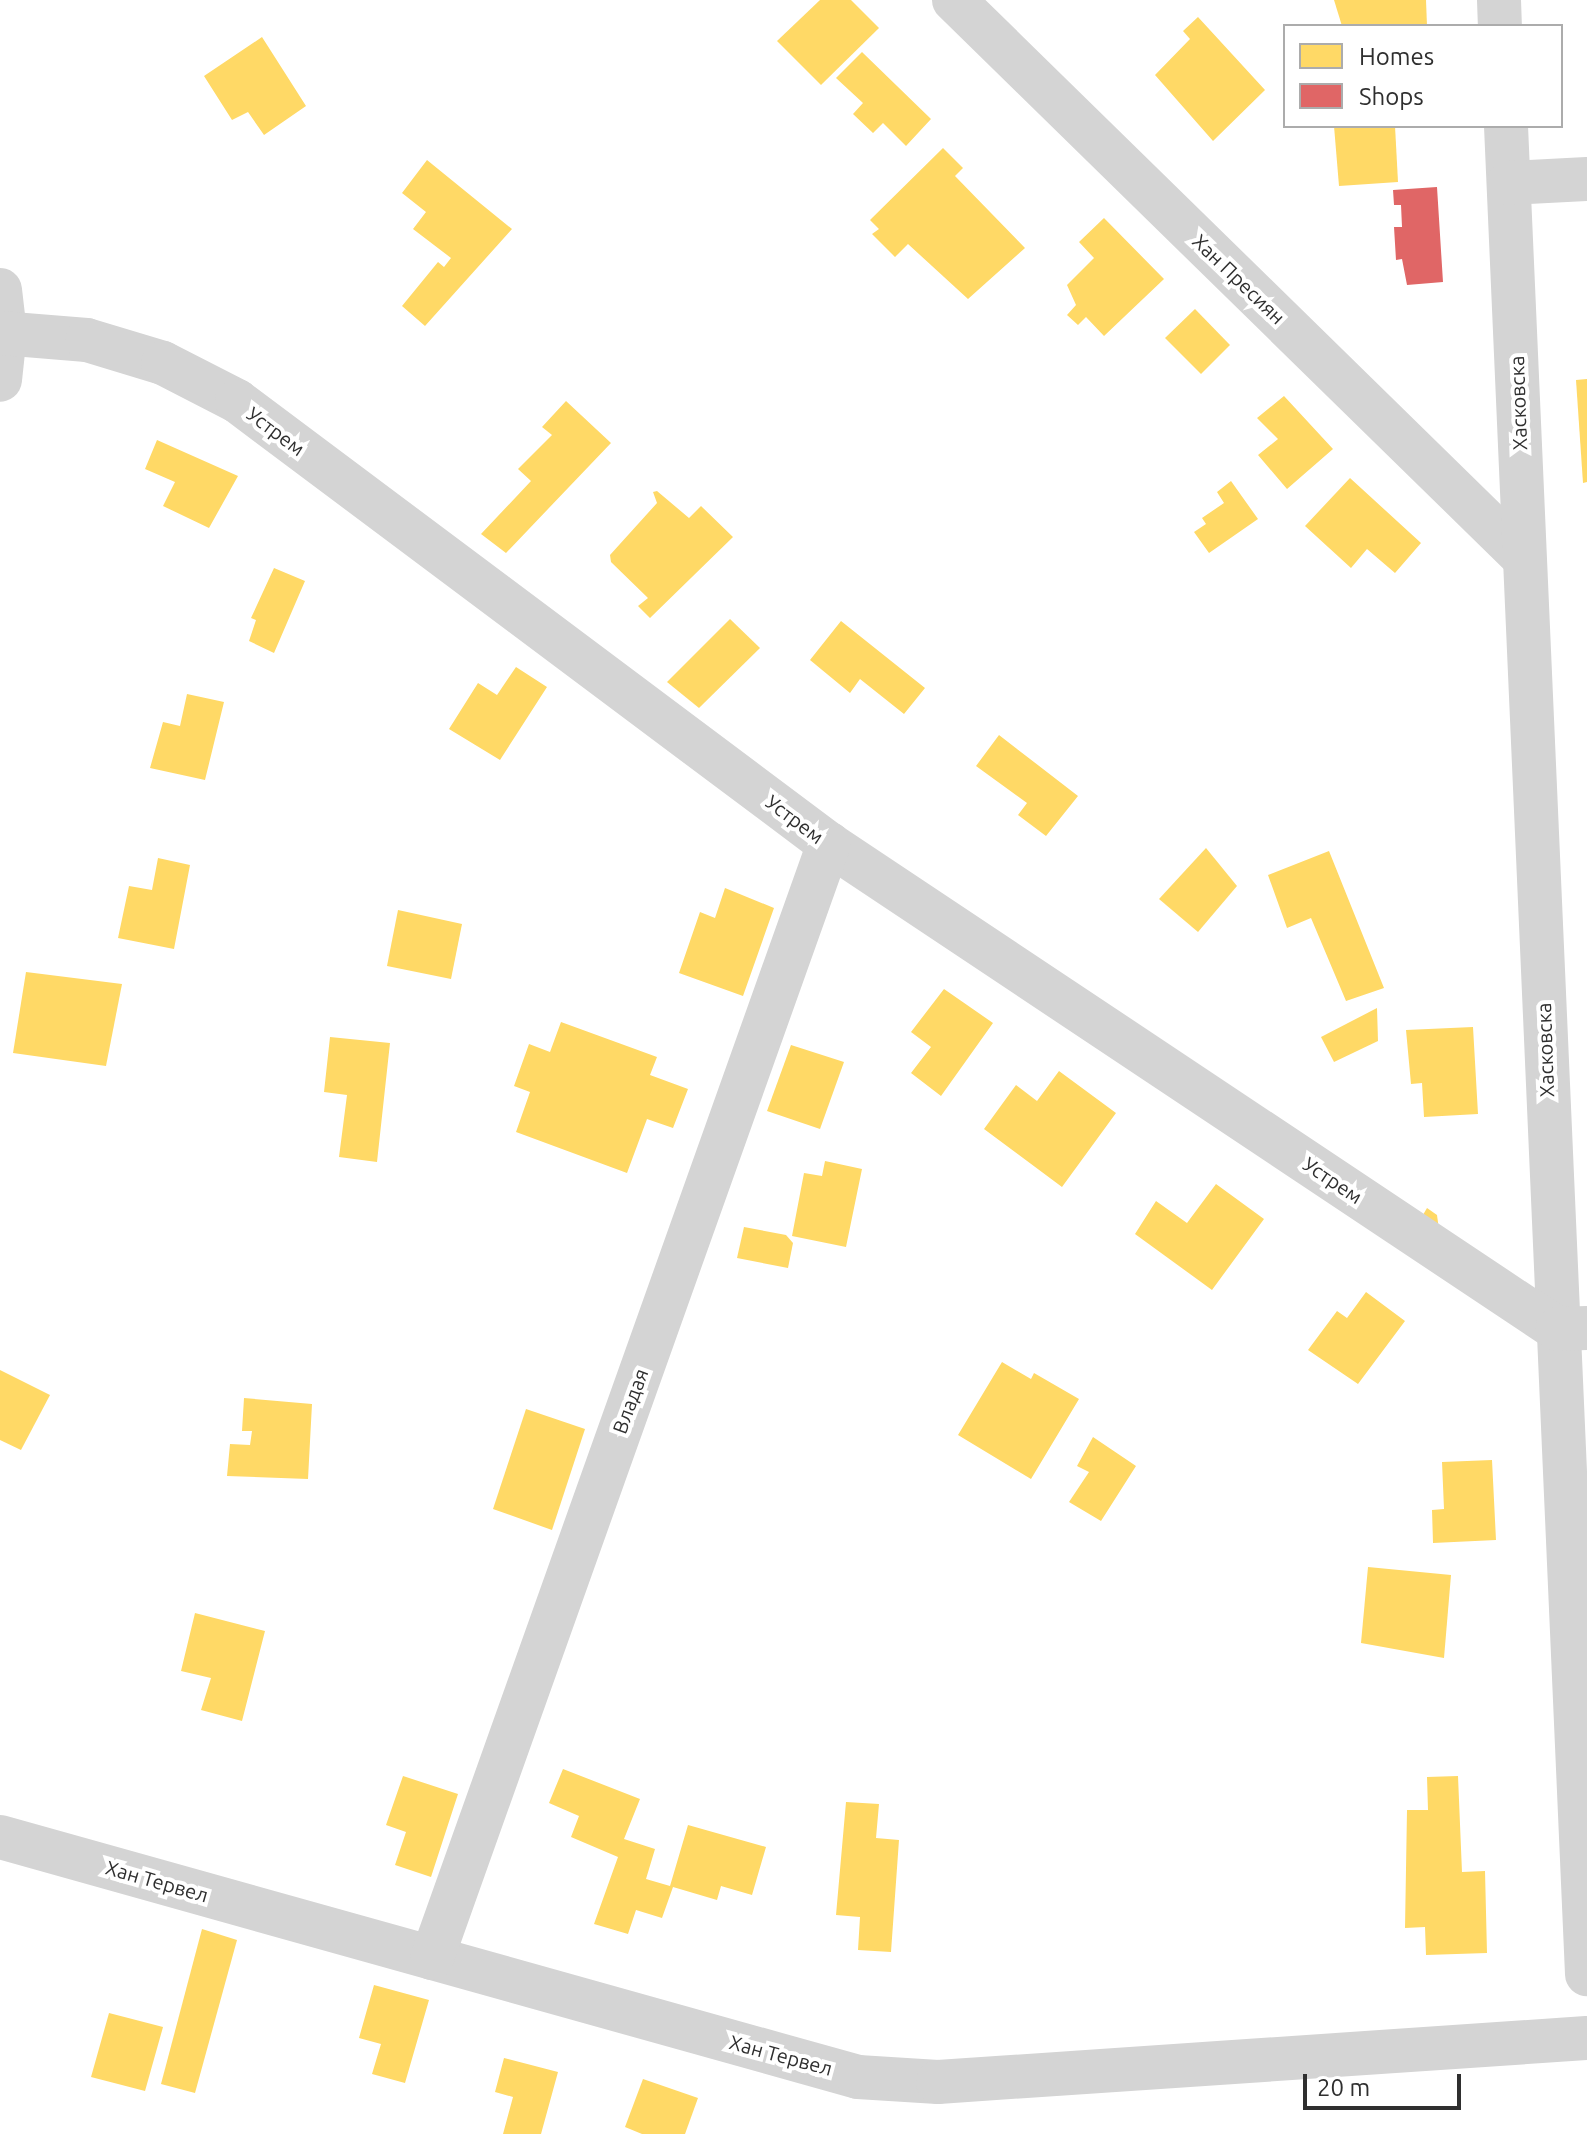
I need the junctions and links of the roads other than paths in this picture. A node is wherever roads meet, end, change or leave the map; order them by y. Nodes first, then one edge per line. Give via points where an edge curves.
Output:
1 (954, 0) edge
2 (1499, 0) edge
3 (1500, 24) edge
4 (1506, 128) edge
5 (1587, 179) edge
6 (1509, 183) junction
7 (0, 290) edge
8 (2, 333) edge
9 (0, 380) edge
10 (1524, 558) junction
11 (829, 844) junction
12 (1572, 1328) edge
13 (0, 1837) edge
14 (432, 1958) junction
15 (1587, 1962) edge
16 (1587, 1974) edge
17 (1587, 2038) edge

1 - 10 street, Хан Пресиян
2 - 3 street
4 - 6 street, Хасковска
5 - 6 street
6 - 10 street, Хасковска
7 - 8 street
8 - 9 street
8 - 11 street, Устрем via 87,340 175,369 237,401
10 - 12 street, Хасковска
11 - 12 street, Устрем
11 - 14 street, Владая
12 - 15 street, Хасковска
13 - 14 street, Хан Тервел
14 - 17 street, Хан Тервел via 858,2077 901,2082
15 - 16 street, Хасковска

